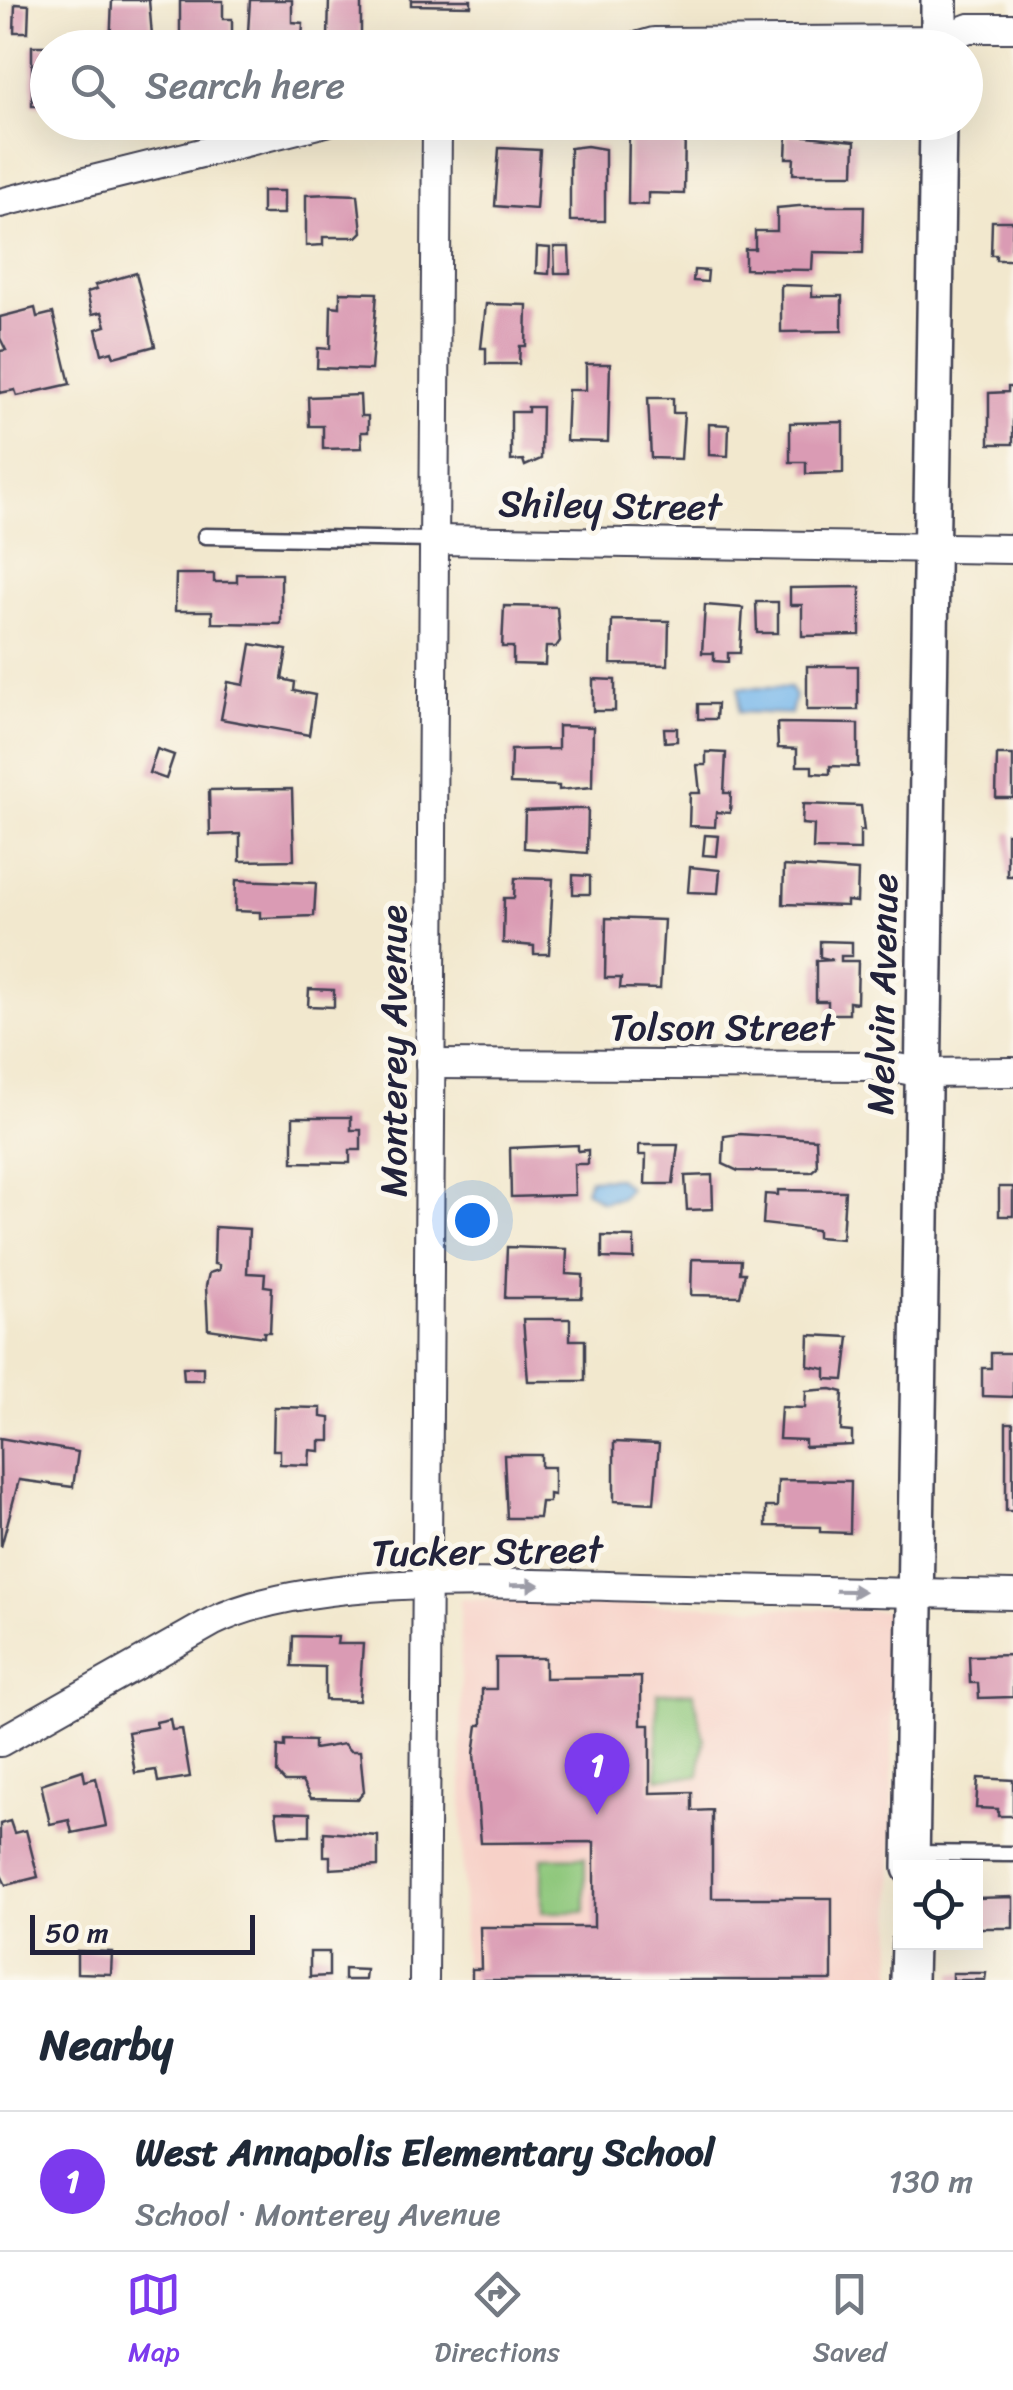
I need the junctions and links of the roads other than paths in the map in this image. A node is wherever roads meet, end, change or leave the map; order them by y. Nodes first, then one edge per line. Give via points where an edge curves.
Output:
1 (939, 0) edge
2 (1013, 28) edge
3 (939, 30) edge
4 (965, 30) edge
5 (253, 140) edge
6 (437, 140) edge
7 (938, 140) edge
8 (0, 202) edge
9 (205, 536) dead end
10 (434, 540) junction
11 (931, 548) junction
12 (1013, 549) edge
13 (430, 1064) junction
14 (923, 1072) junction
15 (1013, 1072) edge
16 (427, 1586) junction
17 (915, 1593) junction
18 (1013, 1595) edge
19 (0, 1742) edge
20 (1013, 1854) edge
21 (911, 1860) edge
22 (910, 1950) edge
23 (424, 1980) edge
24 (909, 1980) edge

1 - 3 street
2 - 4 street
5 - 8 street
6 - 10 street, Monterey Avenue
7 - 11 street, Melvin Avenue
9 - 10 lane, Shiley Street
10 - 11 street, Shiley Street
10 - 13 street, Monterey Avenue
11 - 12 street, Shiley Street
11 - 14 street, Melvin Avenue
13 - 14 street, Tolson Street via 887,1066
13 - 16 street, Monterey Avenue
14 - 15 street, Tolson Street
14 - 17 street, Melvin Avenue
16 -> 17 street, Tucker Street
16 - 19 street, Tucker Street via 280,1596 245,1606
16 - 23 street, Monterey Avenue
17 - 18 street, Tucker Street
17 - 21 street, Melvin Avenue
20 - 21 lane
22 - 24 street

